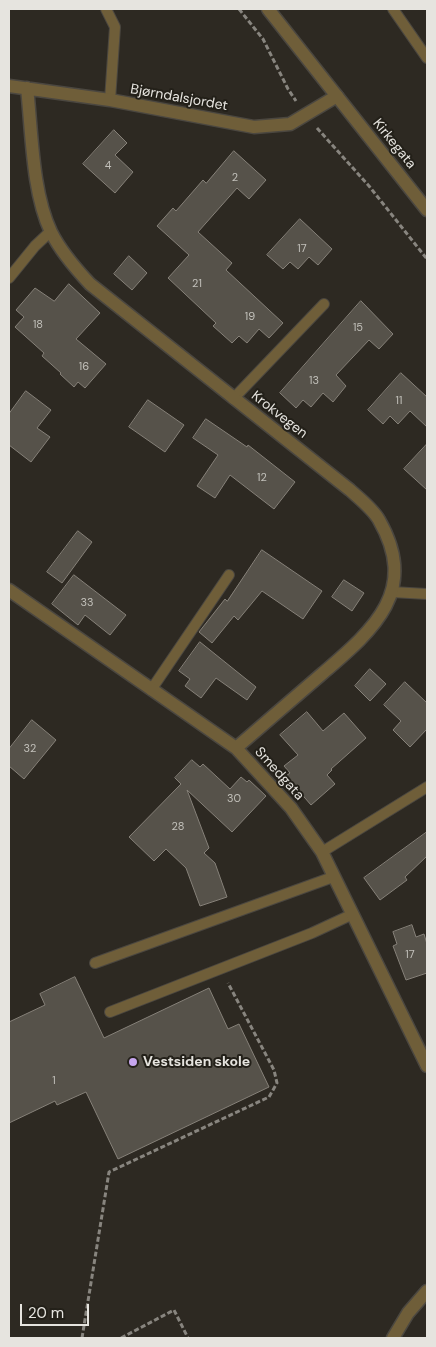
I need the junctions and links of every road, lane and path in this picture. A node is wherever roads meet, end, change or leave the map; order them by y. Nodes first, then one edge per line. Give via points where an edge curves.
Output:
1 (106, 9) edge
2 (239, 9) edge
3 (268, 9) edge
4 (393, 9) edge
5 (427, 58) edge
6 (9, 86) edge
7 (27, 88) junction
8 (337, 96) junction
9 (110, 100) junction
10 (307, 115) junction
11 (427, 210) edge
12 (51, 231) junction
13 (427, 259) edge
14 (9, 278) edge
15 (324, 304) dead end
16 (233, 399) junction
17 (228, 575) dead end
18 (9, 590) edge
19 (392, 592) junction
20 (427, 594) edge
21 (151, 690) junction
22 (236, 748) junction
23 (427, 787) edge
24 (322, 852) junction
25 (333, 877) junction
26 (353, 914) junction
27 (95, 963) dead end
28 (221, 969) junction
29 (110, 1012) dead end
30 (427, 1066) edge
31 (427, 1291) edge
32 (82, 1338) edge
33 (121, 1338) edge
34 (188, 1338) edge
35 (393, 1338) edge

1 - 9 lane via 115,27
2 - 10 path via 263,39 288,89
3 - 8 street, Kirkegata
4 - 5 lane
6 - 7 street, Bjørndalsjordet
7 - 9 street, Bjørndalsjordet
7 - 12 street, Krokvegen via 36,172
8 - 10 street, Bjørndalsjordet
8 - 11 street, Kirkegata
9 - 10 street, Bjørndalsjordet via 254,127 290,124
10 - 13 path
12 - 14 lane
12 - 16 street, Krokvegen via 66,258 90,284
15 - 16 lane
16 - 19 street, Krokvegen via 350,490 378,519 390,543 395,563
17 - 21 lane
18 - 21 street, Smedgata
19 - 20 lane
19 - 22 street, Krokvegen via 382,614 364,638
21 - 22 street, Smedgata
22 - 24 street, Smedgata via 292,808
23 - 24 lane
24 - 25 street, Smedgata
25 - 26 street, Smedgata
25 - 27 lane
26 - 28 lane
26 - 30 street, Smedgata
28 - 29 lane
28 - 32 path via 274,1070 277,1083 269,1097 109,1172
31 - 35 street
33 - 34 path via 174,1310

